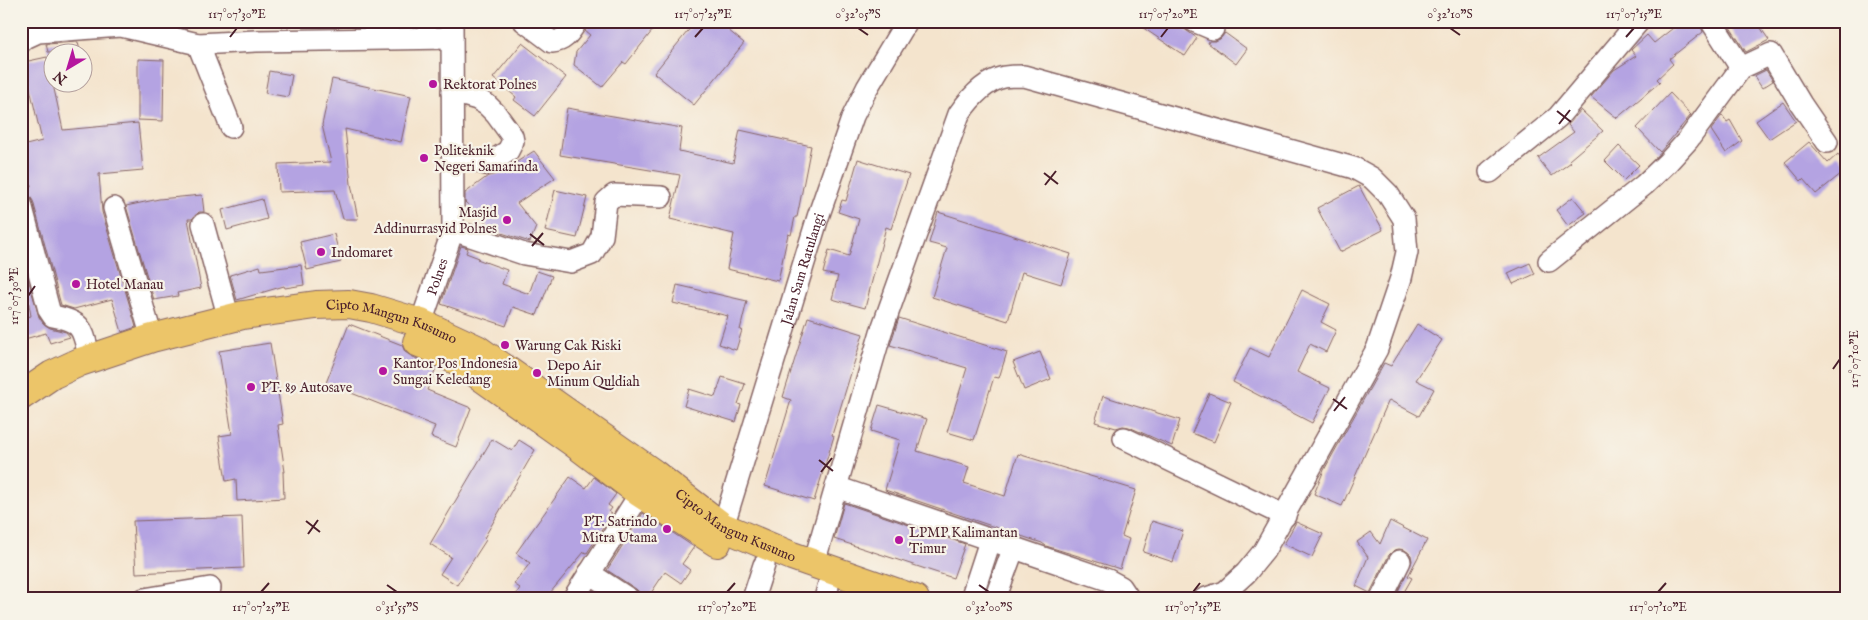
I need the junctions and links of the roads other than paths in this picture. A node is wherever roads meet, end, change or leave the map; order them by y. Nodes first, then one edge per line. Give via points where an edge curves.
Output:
1 (524, 21) edge
2 (577, 21) edge
3 (907, 21) edge
4 (1639, 21) edge
5 (1711, 21) edge
6 (452, 30) edge
7 (21, 42) edge
8 (198, 44) junction
9 (1741, 68) junction
10 (452, 92) junction
11 (231, 127) dead end
12 (1828, 142) dead end
13 (452, 153) junction
14 (1490, 172) dead end
15 (661, 197) dead end
16 (21, 204) edge
17 (114, 208) dead end
18 (203, 224) dead end
19 (452, 230) junction
20 (1549, 261) dead end
21 (229, 319) junction
22 (421, 323) junction
23 (152, 338) junction
24 (90, 359) junction
25 (21, 396) edge
26 (21, 416) edge
27 (1124, 438) dead end
28 (646, 483) junction
29 (836, 487) junction
30 (1285, 516) junction
31 (723, 526) junction
32 (990, 541) junction
33 (1014, 547) junction
34 (1400, 561) dead end
35 (814, 563) junction
36 (764, 566) junction
37 (589, 573) junction
38 (210, 588) dead end
39 (826, 593) edge
40 (144, 599) edge
41 (572, 599) edge
42 (628, 599) edge
43 (753, 599) edge
44 (860, 599) edge
45 (915, 599) edge
46 (971, 599) edge
47 (995, 599) edge
48 (1129, 599) edge
49 (1204, 599) edge
50 (1381, 599) edge

1 - 2 street via 552,42 565,38
3 - 31 street, Jalan Sam Ratulangi via 853,116 818,217
4 - 14 street via 1558,117
5 - 9 street
6 - 8 street
6 - 10 street, Polnes
7 - 8 street via 38,32 122,26
8 - 11 street
9 - 12 street via 1770,54
9 - 20 street via 1668,162 1644,186
10 - 13 street, Polnes
10 - 13 street via 487,105 513,141 508,151 486,164
13 - 19 street, Polnes
15 - 19 street via 614,195 606,202 602,236 592,254 571,262 524,254
16 - 24 street via 49,310 53,316 73,321 81,327
17 - 23 street
18 - 21 street
19 - 22 street, Polnes
21 - 22 highway, Cipto Mangun Kusumo via 348,304
21 - 23 highway, Cipto Mangun Kusumo
22 - 28 highway, Cipto Mangun Kusumo via 477,349
23 - 24 highway, Cipto Mangun Kusumo
24 - 25 highway, Cipto Mangun Kusumo via 52,376
26 - 28 highway, Cipto Mangun Kusumo via 61,388 87,375 127,362 245,332 317,320 349,320 432,348 463,364 574,443
27 - 30 street
28 - 31 highway, Cipto Mangun Kusumo
28 - 36 highway, Cipto Mangun Kusumo via 725,547
28 - 37 street
29 - 30 street via 881,332 959,114 969,99 986,85 1003,77 1024,76 1354,168 1372,178 1388,194 1404,219 1406,252 1402,278 1376,349
29 - 32 street
29 - 35 street
30 - 49 street via 1264,551 1246,572 1225,592
31 - 35 highway, Cipto Mangun Kusumo
32 - 33 street
32 - 46 street
33 - 47 street
33 - 48 street via 1108,580 1121,587
34 - 50 street
35 - 45 highway, Cipto Mangun Kusumo
36 - 39 highway, Cipto Mangun Kusumo
36 - 43 street
37 - 41 street
37 - 42 street
38 - 40 street
39 - 44 highway, Cipto Mangun Kusumo

